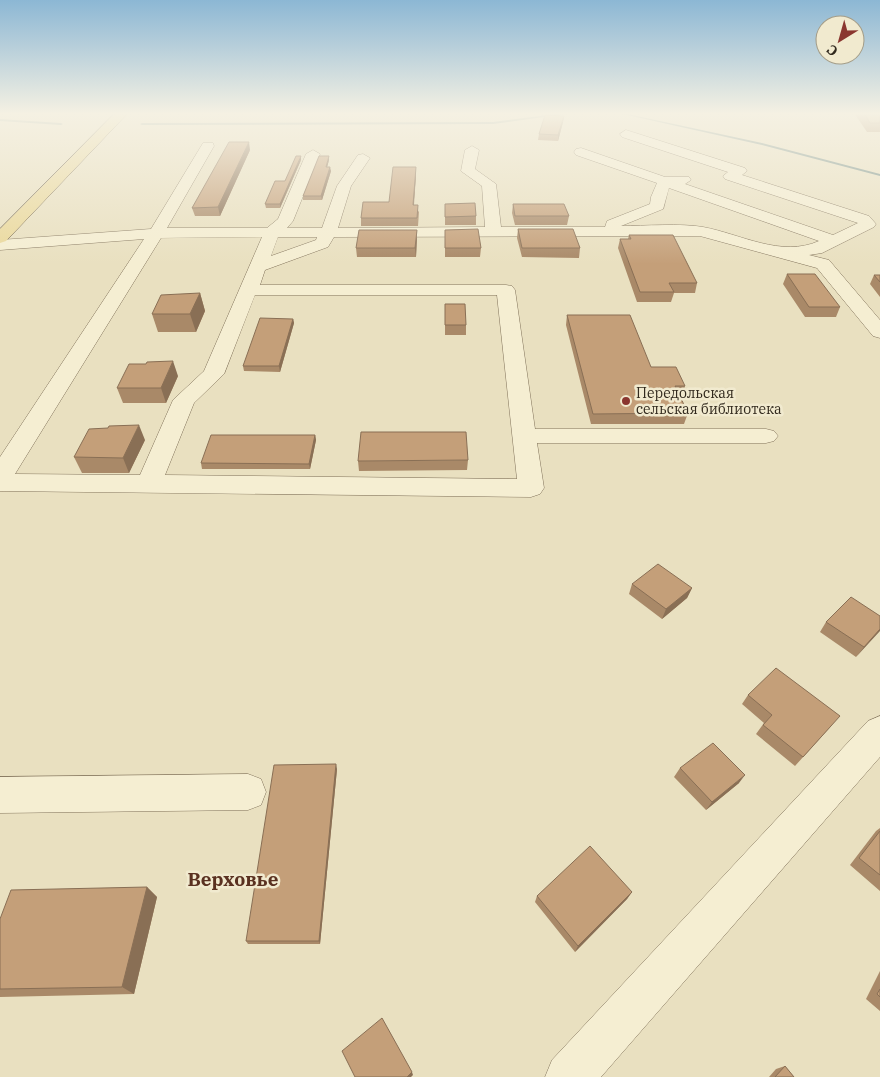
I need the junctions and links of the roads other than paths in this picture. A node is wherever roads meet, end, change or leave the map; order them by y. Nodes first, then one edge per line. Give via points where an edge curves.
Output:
1 (73, 163) edge
2 (198, 163) edge
3 (309, 163) edge
4 (359, 163) edge
5 (469, 163) edge
6 (613, 163) edge
7 (716, 163) edge
8 (730, 176) junction
9 (665, 181) junction
10 (272, 231) junction
11 (330, 231) junction
12 (493, 231) junction
13 (614, 231) junction
14 (156, 233) junction
15 (0, 238) edge
16 (834, 241) junction
17 (0, 245) edge
18 (782, 253) junction
19 (257, 267) junction
20 (248, 290) junction
21 (880, 332) edge
22 (524, 436) junction
23 (766, 436) dead end
24 (0, 476) edge
25 (0, 482) edge
26 (149, 483) junction
27 (880, 732) edge
28 (248, 792) dead end
29 (0, 795) edge
30 (570, 1077) edge

1 - 15 main road
2 - 14 street
3 - 10 street via 284,221
4 - 11 street via 344,186
5 - 12 street via 468,171 489,184
6 - 9 street
7 - 8 street via 740,171
8 - 9 street
8 - 16 street via 863,219 868,224
9 - 13 street via 658,206 613,224
9 - 16 street
10 - 11 street
10 - 14 street
10 - 19 street
11 - 12 street
11 - 19 street via 322,243
12 - 13 street
13 - 18 street via 701,231
14 - 17 street
14 - 24 street
16 - 18 street via 816,249
18 - 21 street via 823,264
19 - 20 street
20 - 22 street via 506,290
20 - 26 street via 213,374 184,400
22 - 23 street
22 - 26 street via 531,488
25 - 26 street
27 - 30 street
28 - 29 street

